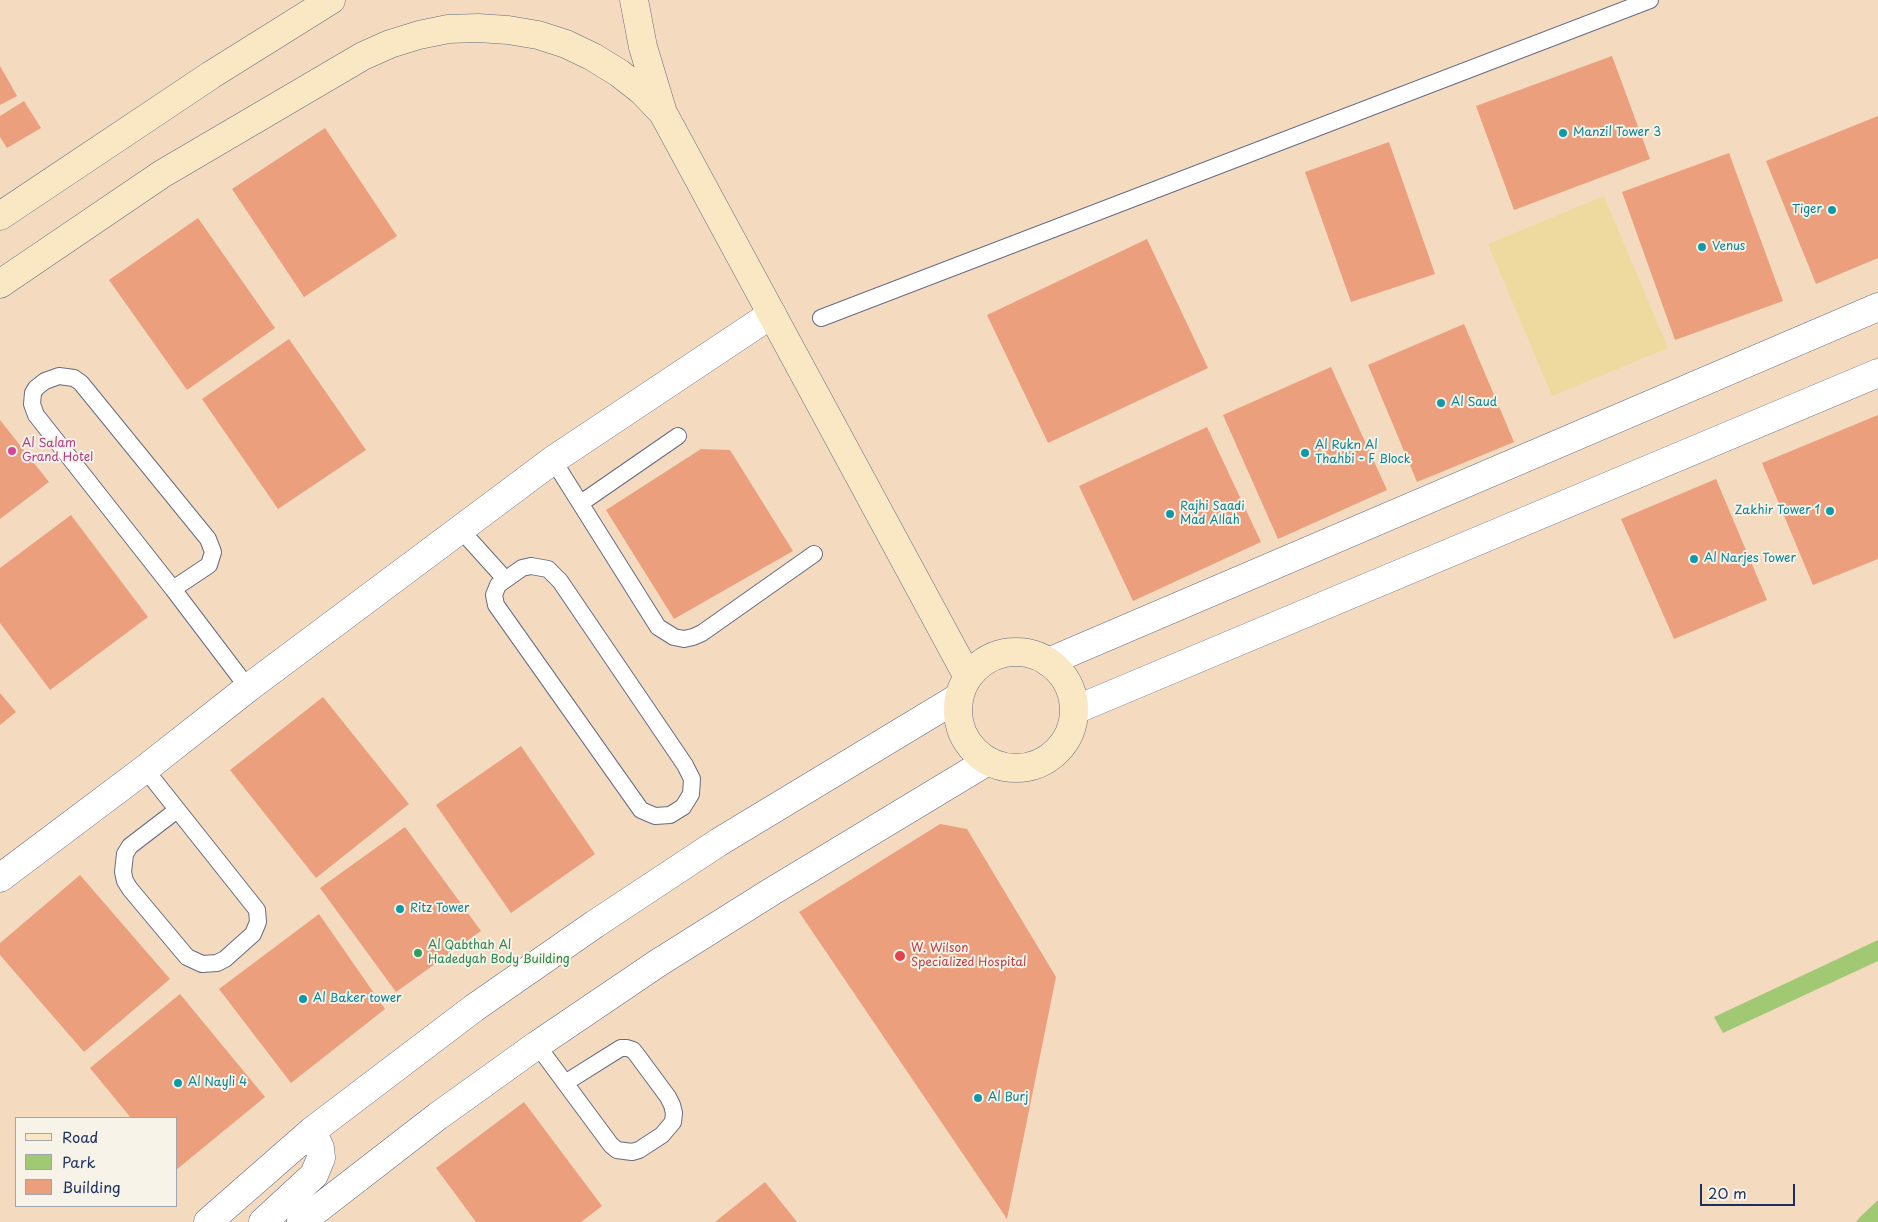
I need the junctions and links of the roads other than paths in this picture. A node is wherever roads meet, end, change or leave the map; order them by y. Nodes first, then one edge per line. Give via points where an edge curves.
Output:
1 (331, 0) edge
2 (634, 0) edge
3 (1650, 0) edge
4 (663, 113) junction
5 (0, 216) edge
6 (0, 284) edge
7 (1878, 307) edge
8 (772, 314) junction
9 (821, 318) dead end
10 (1878, 373) edge
11 (678, 436) dead end
12 (553, 460) junction
13 (581, 503) junction
14 (460, 529) junction
15 (814, 554) dead end
16 (505, 579) junction
17 (172, 589) junction
18 (1048, 662) junction
19 (964, 687) junction
20 (248, 688) junction
21 (1075, 710) junction
22 (988, 761) junction
23 (145, 769) junction
24 (177, 810) junction
25 (0, 878) edge
26 (537, 1045) junction
27 (565, 1083) junction
28 (312, 1131) junction
29 (208, 1222) edge
30 (263, 1222) edge
31 (301, 1222) edge

1 - 5 main road via 211,75
2 - 4 main road via 643,47
3 - 9 lane
4 - 6 main road via 642,91 594,57 538,35 478,28 448,29 419,35 363,56 162,174
4 - 8 main road
7 - 18 street
8 - 12 street
8 - 19 main road
10 - 21 street
11 - 13 lane
12 - 13 lane
12 - 14 street
13 - 15 lane via 658,627 674,637 684,639 702,633
14 - 16 lane
14 - 20 street
16 - 16 lane via 495,590 496,605 641,810 655,816 670,815 684,807 691,794 692,779 685,765 560,581 540,566 522,568
17 - 17 lane via 209,565 214,552 212,545 81,383 67,376 45,381 33,393 34,410
17 - 20 lane
18 - 19 main road via 1030,654 1012,652 995,656 980,664
18 - 21 main road via 1062,674 1071,691
19 - 22 main road via 958,716 963,734 973,750
19 - 28 street via 595,924 474,1008
20 - 23 street
21 - 22 main road via 1072,727 1064,743 1045,761 1018,768
22 - 26 street via 658,963
23 - 24 lane
23 - 25 street
24 - 24 lane via 130,846 122,872 130,889 187,957 202,964 217,963 253,934 257,929 258,916 253,905
26 - 27 lane
26 - 31 street via 438,1116
27 - 27 lane via 617,1150 639,1150 662,1135 672,1122 674,1113 668,1097 633,1050 616,1050
28 - 29 street
28 - 30 street via 320,1148 314,1176

